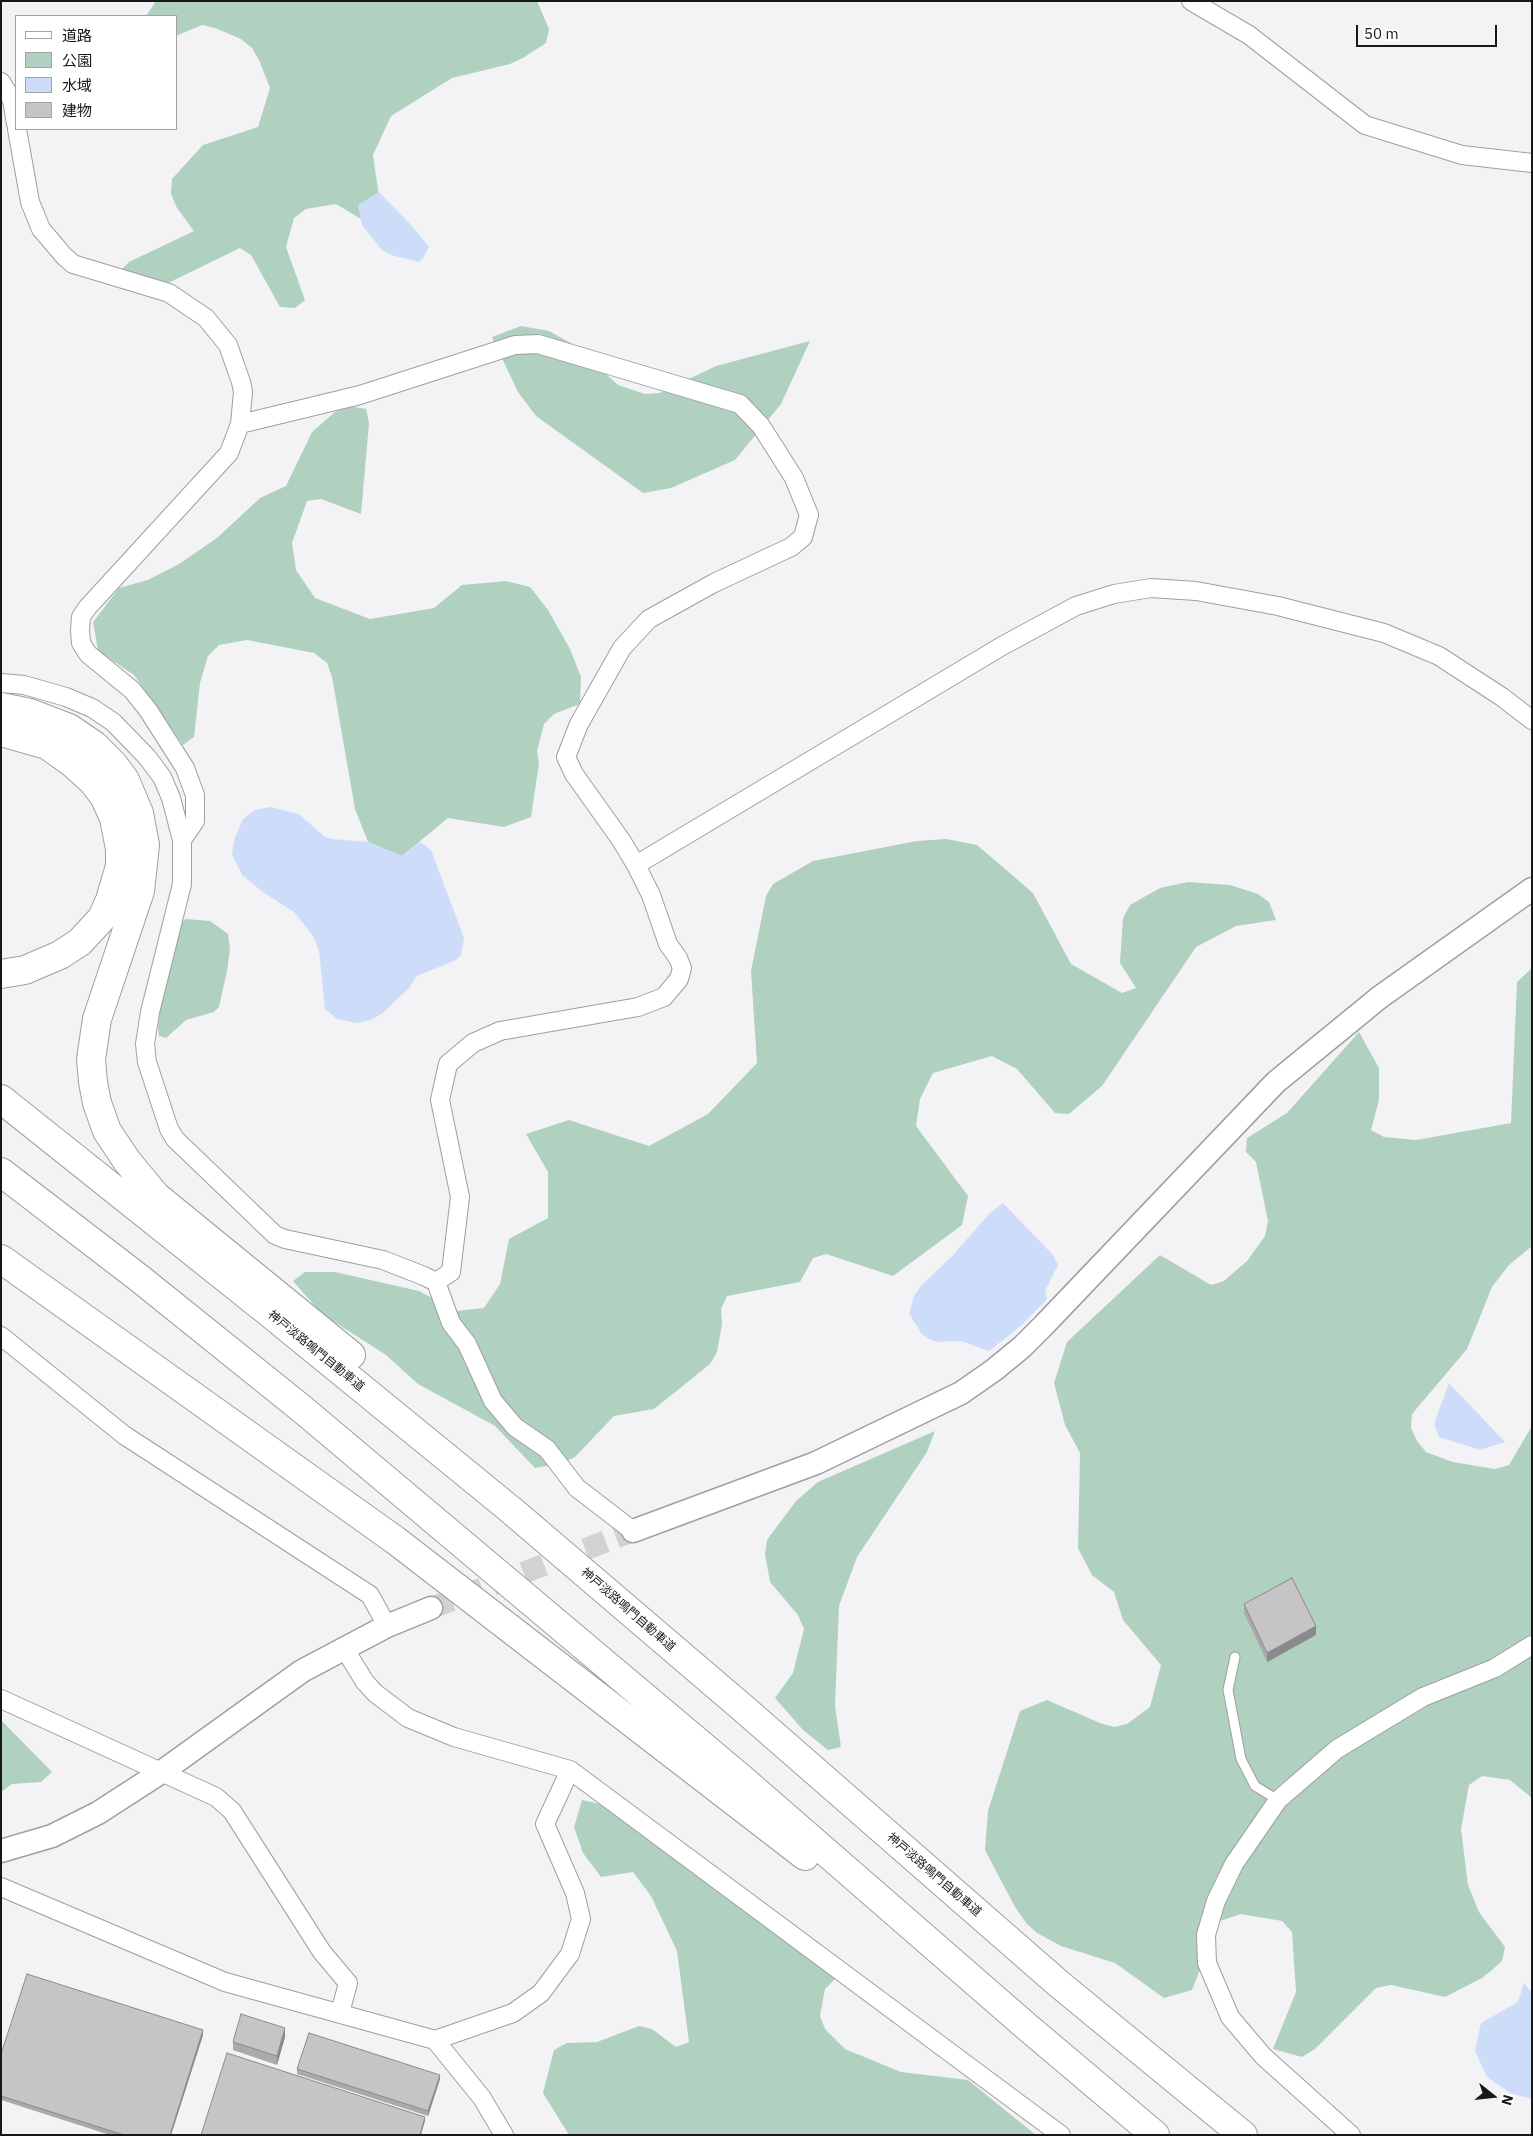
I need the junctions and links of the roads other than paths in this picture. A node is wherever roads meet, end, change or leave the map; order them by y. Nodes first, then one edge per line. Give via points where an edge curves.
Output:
1 (1191, 1) edge
2 (1, 82) edge
3 (15, 118) edge
4 (17, 130) edge
5 (1532, 163) edge
6 (240, 424) junction
7 (1, 683) edge
8 (1, 707) edge
9 (1532, 720) edge
10 (1, 732) edge
11 (182, 840) junction
12 (636, 865) junction
13 (1532, 889) edge
14 (1, 974) edge
15 (1, 1099) edge
16 (1, 1172) edge
17 (1, 1259) edge
18 (436, 1282) junction
19 (1, 1336) edge
20 (633, 1531) joint
21 (431, 1608) tunnel mouth
22 (387, 1626) junction
23 (1532, 1645) edge
24 (344, 1648) junction
25 (1235, 1657) dead end
26 (1, 1699) edge
27 (744, 1709) junction
28 (570, 1770) junction
29 (163, 1771) junction
30 (1278, 1800) junction
31 (1, 1851) edge
32 (1, 1887) edge
33 (340, 2013) junction
34 (1026, 2026) junction
35 (435, 2040) junction
36 (504, 2135) edge
37 (1061, 2135) edge
38 (1155, 2135) edge
39 (1243, 2135) edge
40 (1351, 2135) edge

1 - 5 street via 1249,35 1364,125 1462,155
2 - 3 street via 12,100
4 - 6 street via 30,202 41,229 73,264 169,293 206,318 228,345 241,382
6 - 11 street via 229,453 81,617 81,643 88,654 132,690 185,768 195,795 195,821
6 - 12 street via 360,395 516,345 538,344 740,404 761,426 794,478 809,515 803,537 649,619 622,648 579,724 566,757 574,774
7 - 11 street via 24,685 66,696 113,722 162,777 176,812
8 - 27 highway via 30,713 69,728 94,745 120,772 140,813 145,845 140,891 97,1019 91,1059 97,1103 107,1130 127,1161 156,1196 436,1424 672,1636
9 - 12 street via 1439,656 1384,632 1278,606 1196,591 1151,588 1114,594 1076,606 1002,646
10 - 14 highway via 47,745 93,782 114,818 120,866 102,918 80,942 60,955 25,970
11 - 18 street via 182,884 145,1044 147,1062 175,1139 275,1235 383,1260
12 - 18 street via 651,895 668,944 682,968 679,979 664,997 638,1007 500,1031 472,1043 448,1064 440,1100 460,1197 451,1272
13 - 20 street via 1380,997 1276,1082 1050,1319 994,1370 961,1393 816,1463
15 - 27 highway, 神戸淡路鳴門自動車道 via 511,1510
16 - 34 highway via 302,1409 742,1779
17 - 34 highway via 395,1540
18 - 20 street via 451,1323 467,1344 493,1401 515,1427 547,1449 577,1488
19 - 22 street via 124,1435 370,1595
21 - 22 street
22 - 24 street
23 - 30 street via 1495,1668 1423,1697 1344,1744
24 - 28 street via 374,1694 408,1718 454,1737
24 - 29 street via 302,1672
25 - 30 lane via 1228,1690 1240,1759 1255,1786
26 - 29 street
27 - 39 highway, 神戸淡路鳴門自動車道 via 1059,1984
28 - 35 street via 545,1824 575,1893 581,1919 570,1954 541,1993 513,2013
28 - 37 street
29 - 31 street via 74,1826
29 - 33 street via 216,1797 232,1811 322,1952 348,1983
30 - 40 street via 1234,1864 1216,1901 1206,1935 1207,1963 1230,2017 1263,2056
32 - 33 street via 225,1982
33 - 35 street
34 - 38 highway
35 - 36 street via 482,2098

